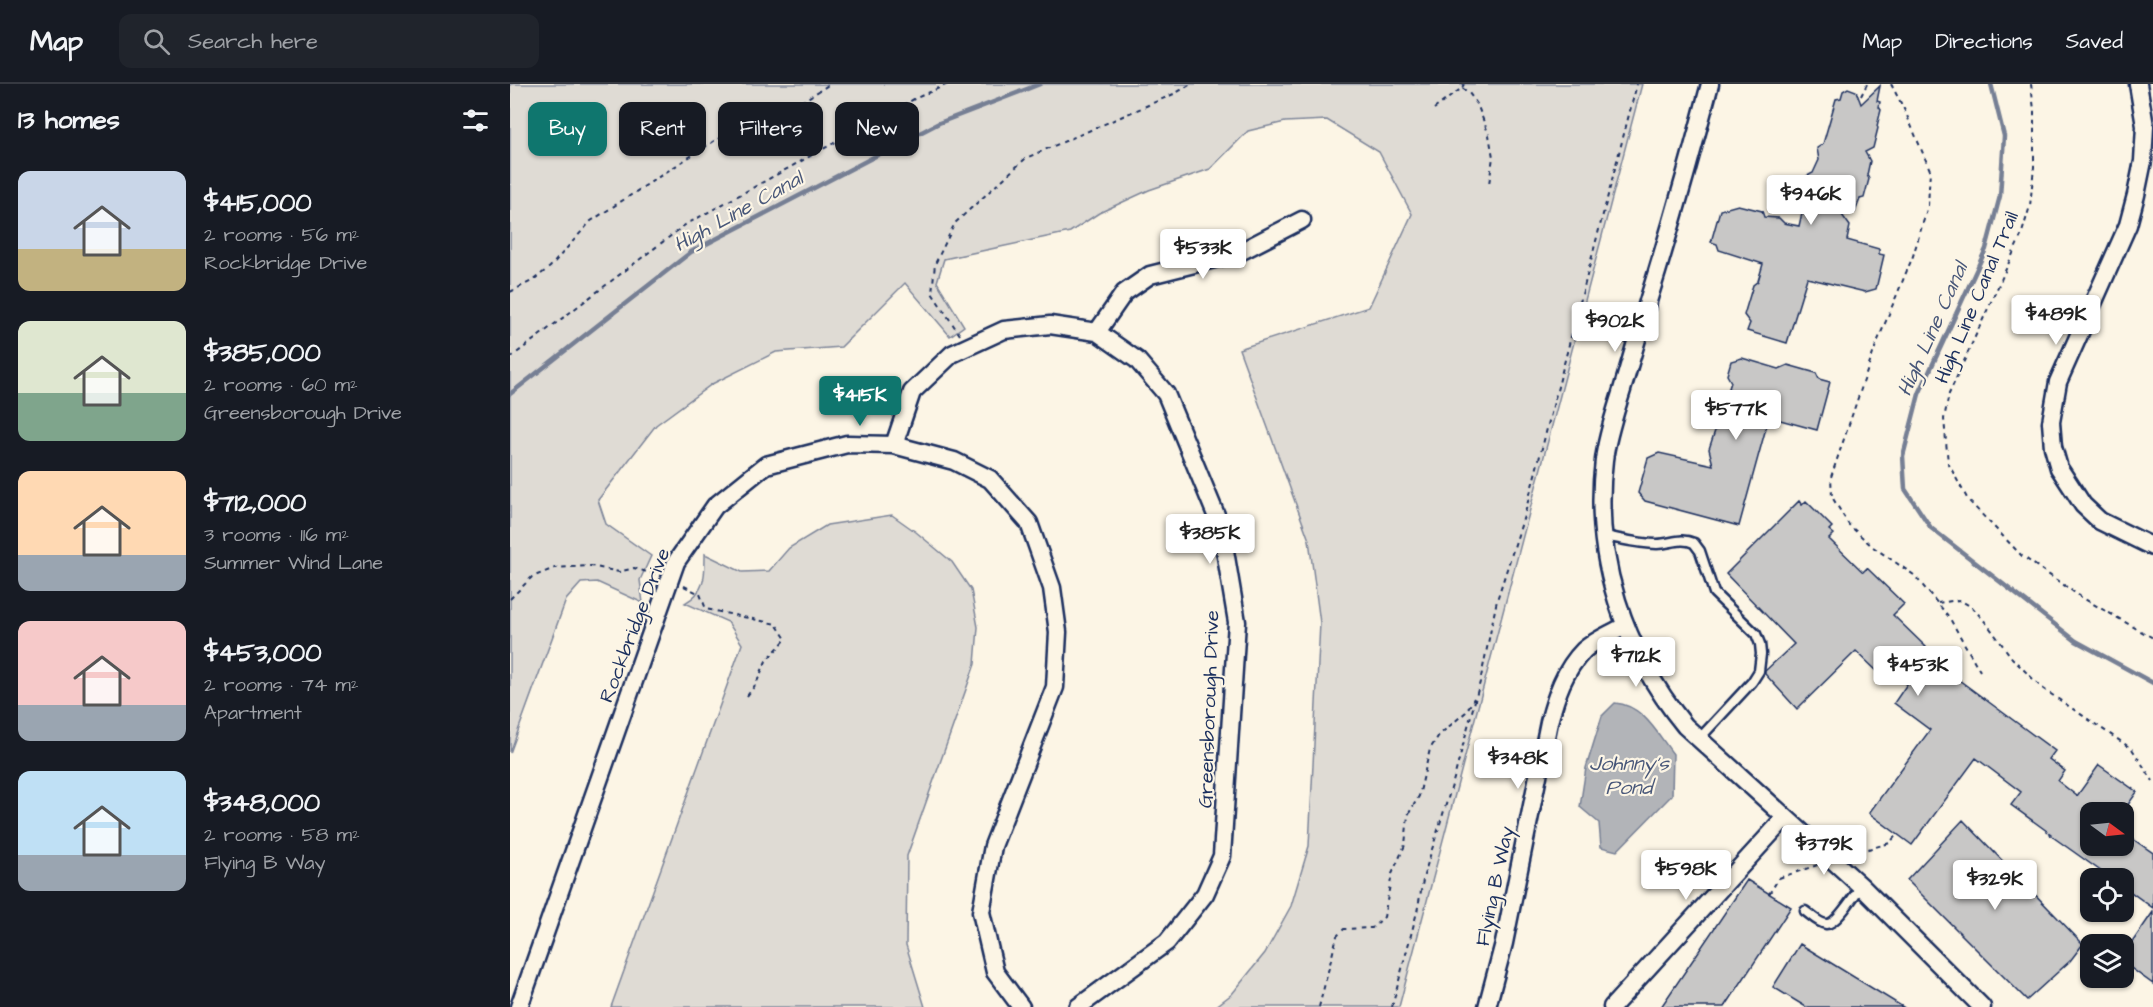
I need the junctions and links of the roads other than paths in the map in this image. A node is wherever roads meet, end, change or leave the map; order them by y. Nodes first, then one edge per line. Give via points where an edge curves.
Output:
1 (1710, 84) edge
2 (2138, 84) edge
3 (1302, 220) dead end
4 (1097, 332) junction
5 (894, 445) junction
6 (1604, 536) junction
7 (2153, 547) edge
8 (1625, 626) junction
9 (1698, 740) junction
10 (1785, 818) junction
11 (1861, 886) junction
12 (1805, 911) dead end
13 (518, 996) edge
14 (1021, 1007) edge
15 (1078, 1007) edge
16 (1487, 1007) edge
17 (1612, 1007) edge
18 (1982, 1007) edge

1 - 6 street via 1611,426 1604,472
2 - 7 street via 2145,126 2136,195 2128,225 2058,382 2051,422 2059,468 2083,505 2100,521
3 - 4 street via 1238,253 1150,275 1124,293
4 - 5 street, Greensborough Drive via 1050,325 1004,330 952,354 912,392
4 - 15 street, Greensborough Drive via 1137,360 1166,394 1221,527 1237,622 1222,856 1205,894 1167,942
5 - 13 street, Rockbridge Drive via 847,444 766,465 715,506 676,562
5 - 14 street, Rockbridge Drive via 954,461 990,479 1029,523 1052,588 1058,632 1055,687 993,846 981,912 995,972
6 - 8 street via 1608,569
6 - 9 lane via 1645,543 1678,539 1694,543 1714,593 1756,634 1761,654 1759,671 1742,695
8 - 9 street via 1644,669 1665,702
8 - 16 street, Flying B Way via 1584,650 1557,695
9 - 10 street
10 - 11 street
10 - 17 street
11 - 12 lane via 1831,923 1826,924
11 - 18 street

